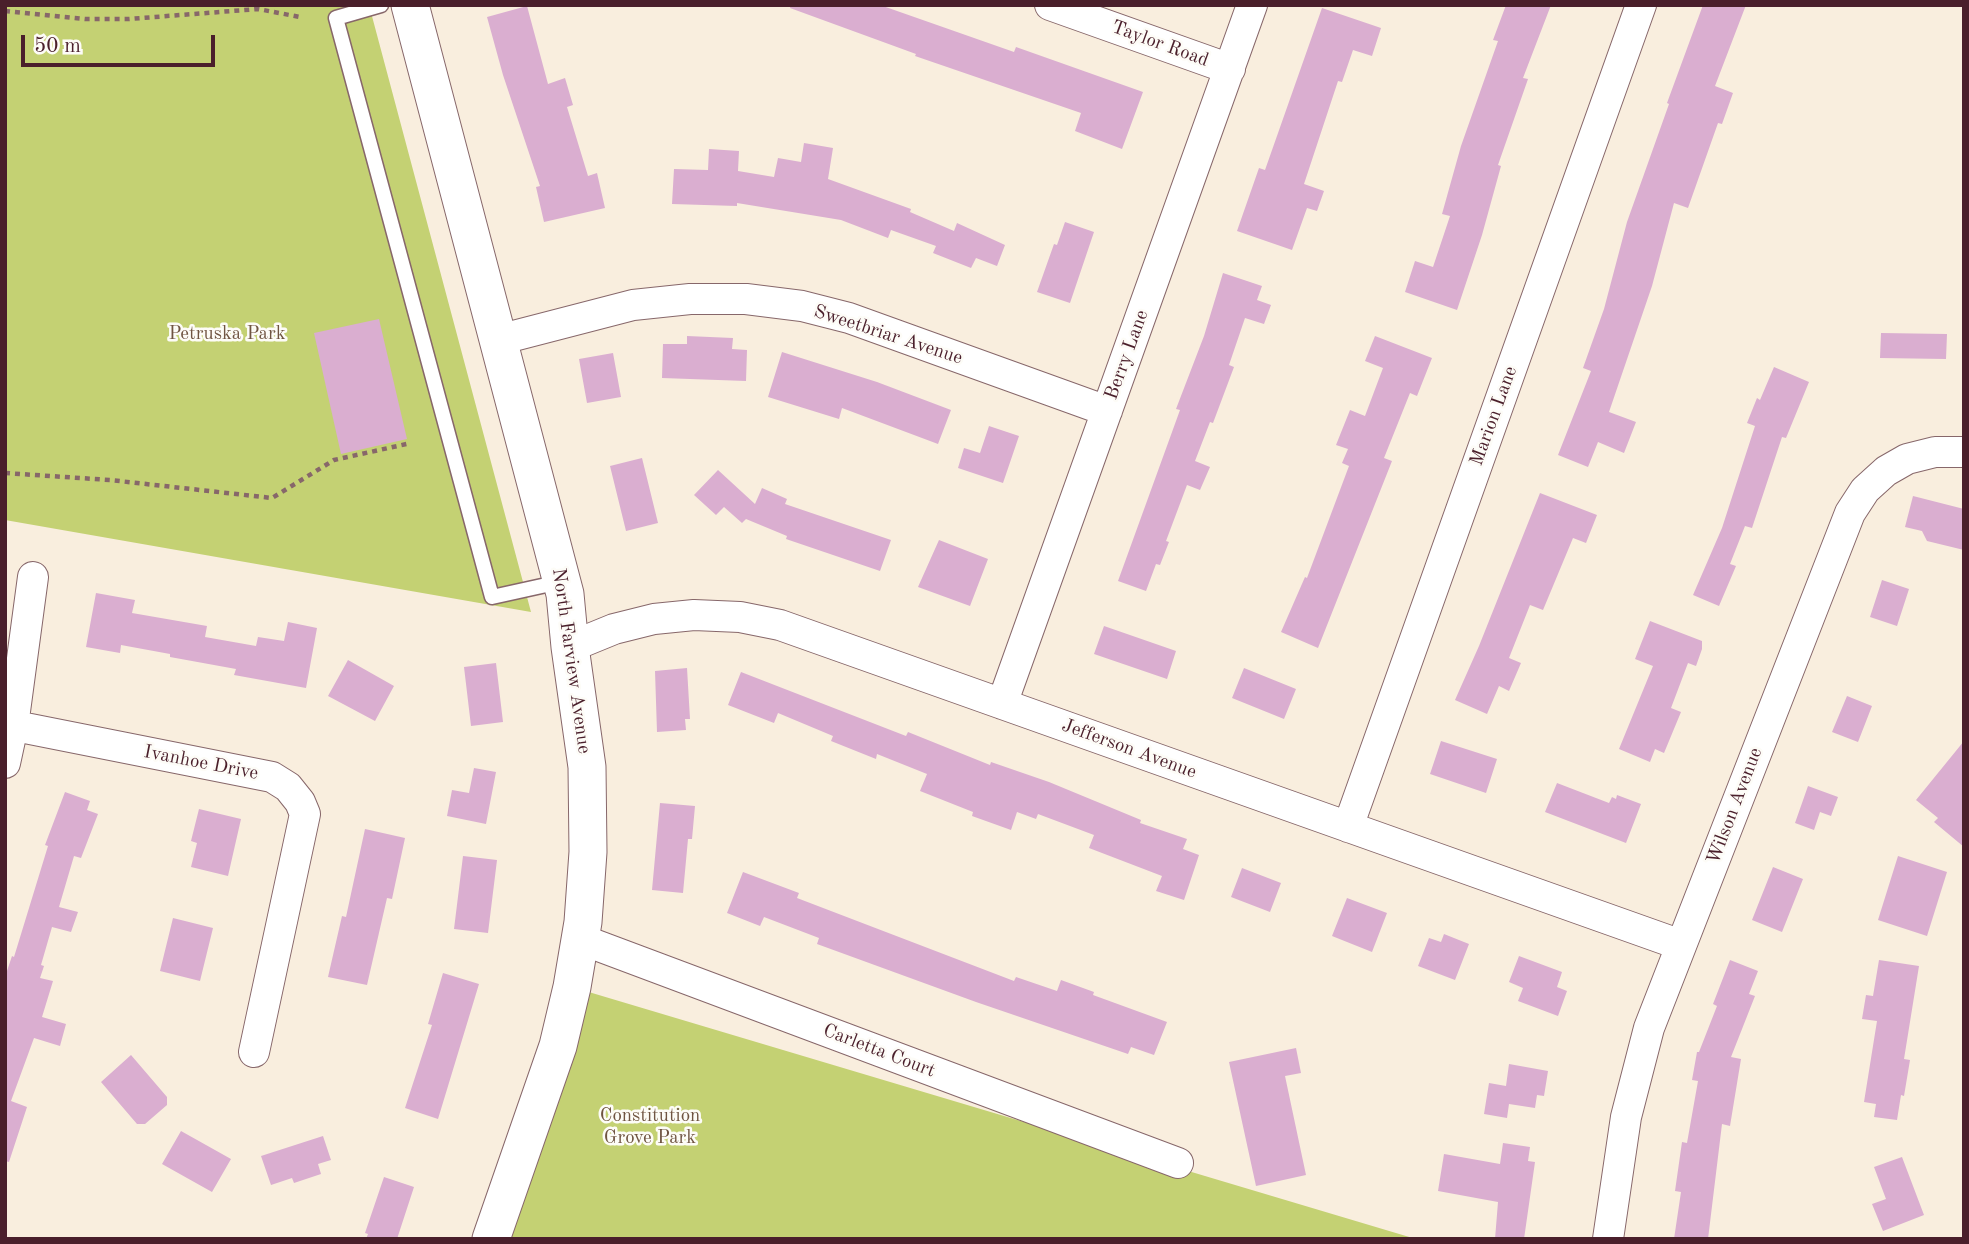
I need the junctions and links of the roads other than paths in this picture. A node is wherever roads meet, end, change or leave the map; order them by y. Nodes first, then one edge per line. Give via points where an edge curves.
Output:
1 (381, 5) edge
2 (410, 5) edge
3 (1050, 5) edge
4 (1252, 5) edge
5 (1641, 5) edge
6 (1230, 69) junction
7 (498, 340) junction
8 (1107, 411) junction
9 (1964, 452) edge
10 (33, 577) dead end
11 (562, 582) junction
12 (570, 647) junction
13 (1002, 704) junction
14 (9, 725) edge
15 (5, 763) edge
16 (1348, 827) junction
17 (580, 939) junction
18 (1681, 945) junction
19 (254, 1052) dead end
20 (1178, 1163) dead end
21 (492, 1239) edge
22 (1608, 1239) edge

1 - 11 lane via 336,18 492,597
2 - 7 street, North Farview Avenue
3 - 6 street, Taylor Road
4 - 6 street, Berry Lane
5 - 16 street, Marion Lane
6 - 8 street, Berry Lane
7 - 8 street, Sweetbriar Avenue via 634,305 746,299 849,318
7 - 11 street, North Farview Avenue
8 - 13 street, Berry Lane
9 - 18 street, Wilson Avenue via 1935,452 1907,459 1865,490 1850,513
10 - 14 street
11 - 12 street, North Farview Avenue
12 - 13 street, Jefferson Avenue via 654,619 740,617 780,625
12 - 17 street, North Farview Avenue via 587,767 588,852
13 - 16 street, Jefferson Avenue
14 - 15 street
14 - 19 street, Ivanhoe Drive via 272,777 300,802 304,814
16 - 18 street, Jefferson Avenue
17 - 20 street, Carletta Court
17 - 21 street, North Farview Avenue via 558,1046
18 - 22 street, Wilson Avenue via 1649,1028 1632,1090

